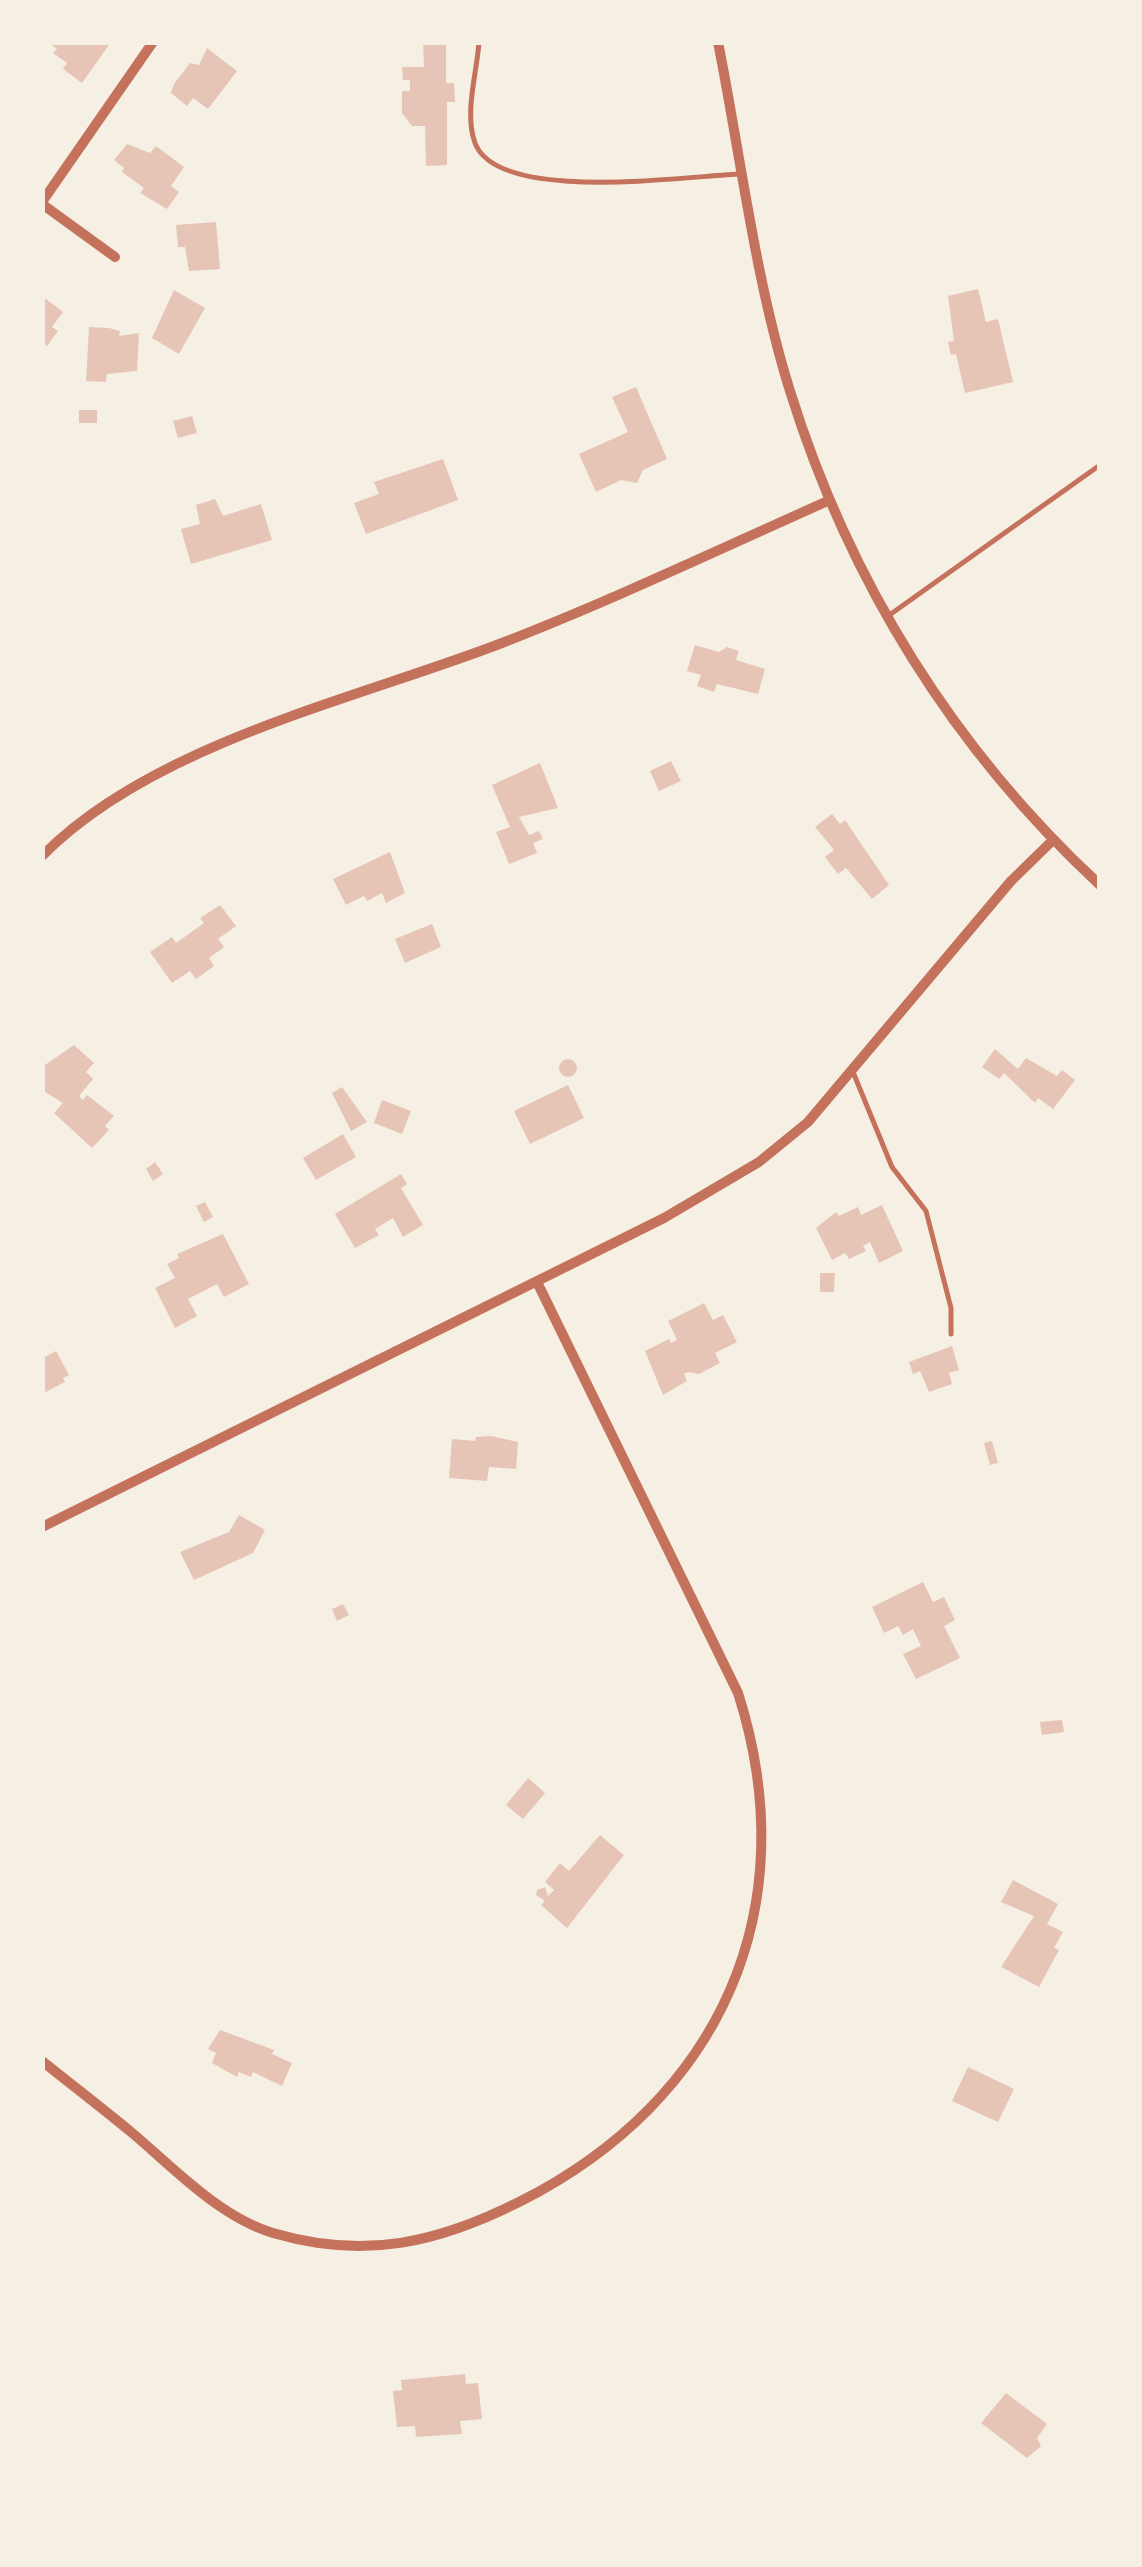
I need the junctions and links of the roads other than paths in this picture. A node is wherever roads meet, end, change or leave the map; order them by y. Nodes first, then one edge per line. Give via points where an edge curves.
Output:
1 (153, 42) edge
2 (479, 42) edge
3 (718, 42) edge
4 (744, 174) junction
5 (42, 203) edge
6 (115, 257) dead end
7 (1099, 466) edge
8 (830, 500) junction
9 (886, 618) junction
10 (1052, 841) junction
11 (42, 856) edge
12 (1100, 885) edge
13 (853, 1072) junction
14 (537, 1282) junction
15 (951, 1334) dead end
16 (42, 1527) edge
17 (42, 2061) edge

1 - 5 street
2 - 4 lane via 471,118 476,144 492,167 547,181
3 - 4 street
4 - 8 street via 790,390
5 - 6 street
7 - 9 lane
8 - 9 street
8 - 11 street via 504,642 174,766 128,791
9 - 10 street via 967,742
10 - 12 street
10 - 13 street
13 - 14 street via 759,1162
13 - 15 lane via 892,1167 926,1211 952,1308
14 - 16 street
14 - 17 street via 738,1693 756,1767 762,1848 755,1903 726,1998 697,2053 626,2136 567,2178 437,2238 383,2247 269,2232 200,2192

